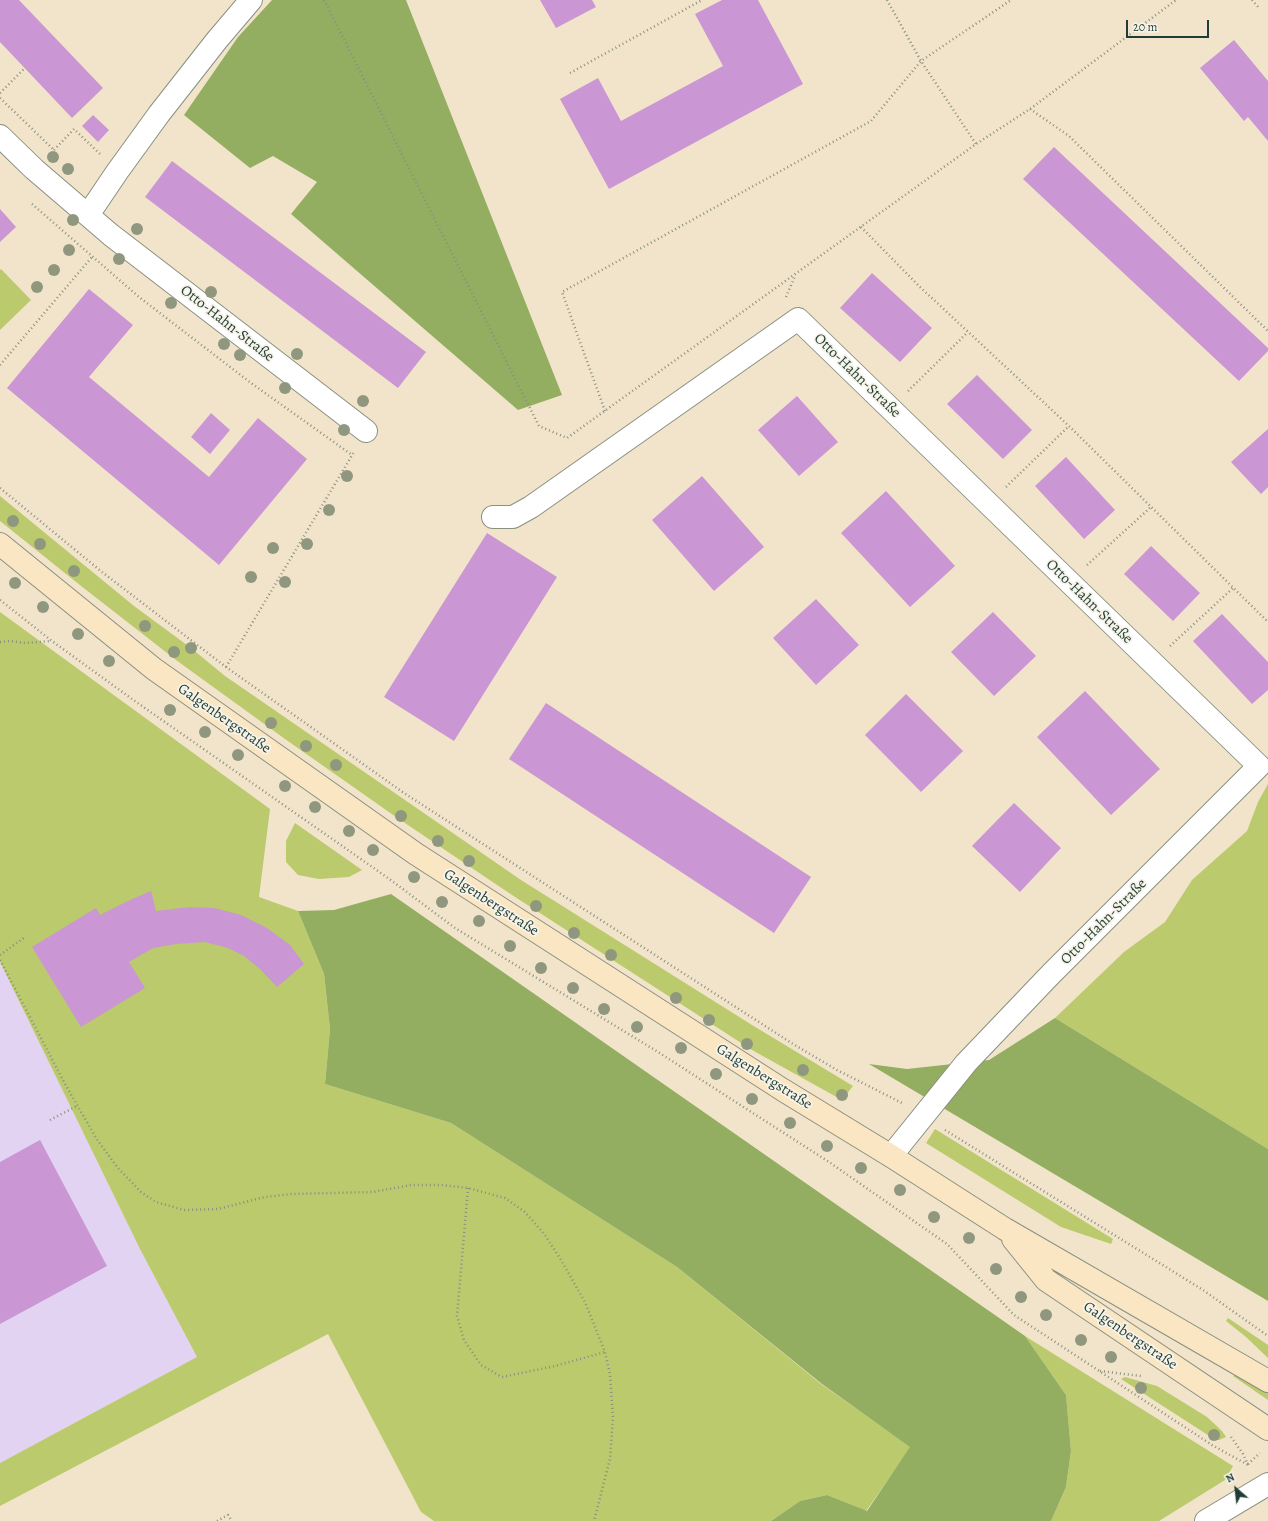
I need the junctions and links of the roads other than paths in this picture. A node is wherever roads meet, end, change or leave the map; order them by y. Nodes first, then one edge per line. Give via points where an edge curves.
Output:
1 (251, 0) edge
2 (0, 136) edge
3 (88, 216) junction
4 (366, 432) road end
5 (494, 517) dead end
6 (0, 544) edge
7 (1263, 762) edge
8 (891, 1156) junction
9 (1005, 1229) junction
10 (1268, 1381) edge
11 (1268, 1429) edge
12 (1268, 1484) edge
13 (1206, 1521) edge

1 - 3 street via 217,40 117,172
2 - 3 street, Otto-Hahn-Straße
3 - 4 street, Otto-Hahn-Straße
5 - 7 street, Otto-Hahn-Straße via 513,517 532,507 798,319 1152,662
6 - 8 street, Galgenbergstraße via 154,669 416,854 783,1090
7 - 8 street, Otto-Hahn-Straße via 966,1062
8 - 9 street, Galgenbergstraße
9 - 10 street, Galgenbergstraße
9 - 11 street, Galgenbergstraße via 1046,1280
12 - 13 street

